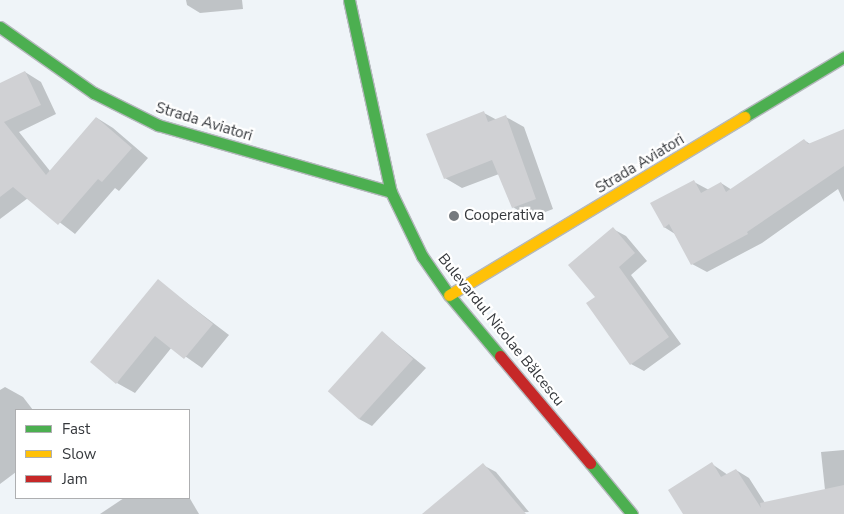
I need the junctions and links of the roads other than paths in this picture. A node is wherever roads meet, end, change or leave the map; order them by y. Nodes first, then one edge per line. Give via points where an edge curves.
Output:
1 (349, 0) edge
2 (0, 27) edge
3 (844, 56) edge
4 (391, 192) junction
5 (449, 295) junction
6 (632, 514) edge

1 - 4 street, Bulevardul Nicolae Bălcescu
2 - 4 street, Strada Aviatori via 94,93 158,126
3 - 5 street, Strada Aviatori
4 - 5 street, Bulevardul Nicolae Bălcescu via 422,256
5 - 6 street, Bulevardul Nicolae Bălcescu

